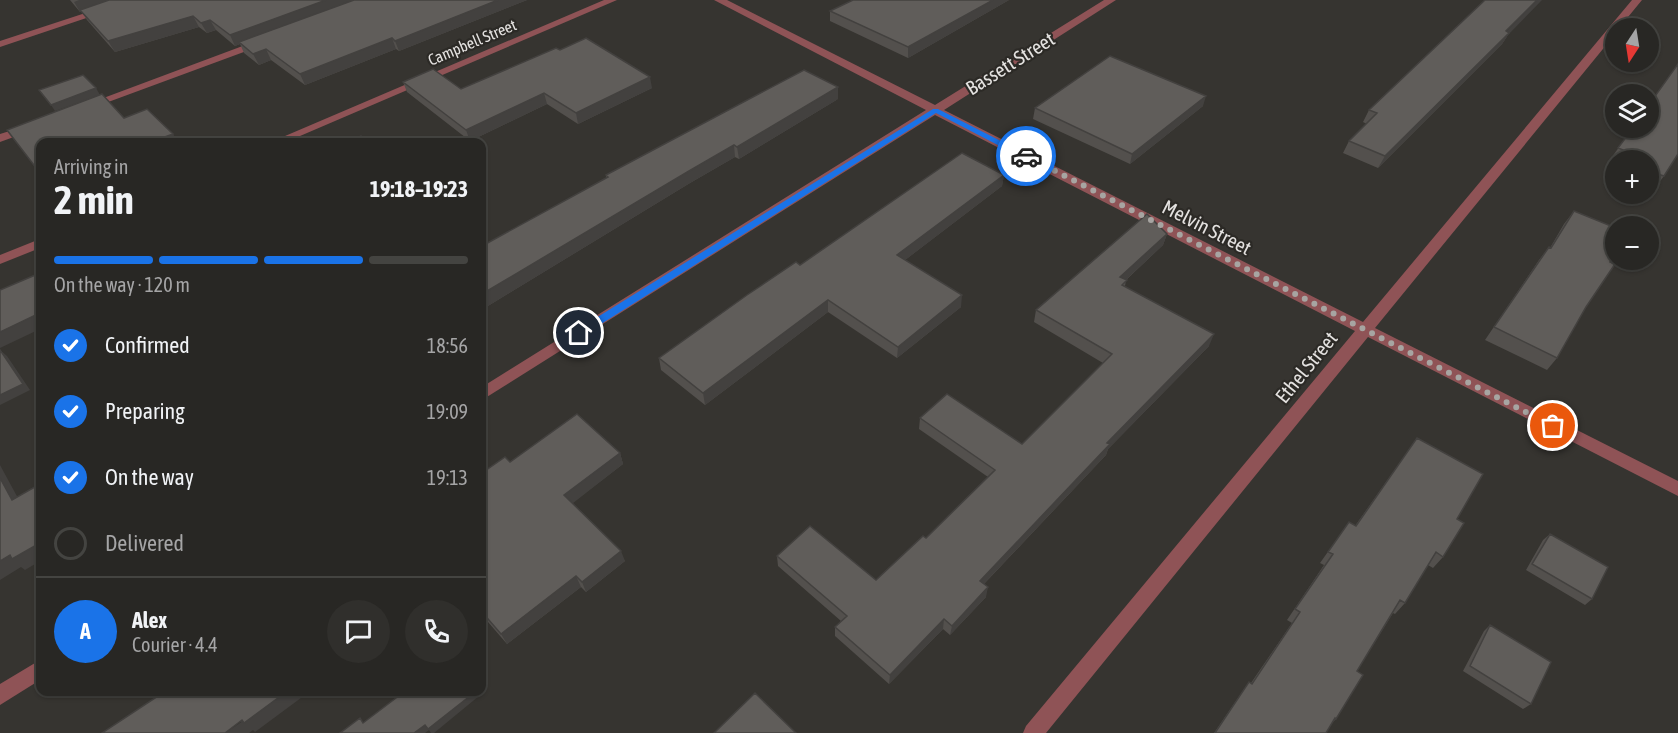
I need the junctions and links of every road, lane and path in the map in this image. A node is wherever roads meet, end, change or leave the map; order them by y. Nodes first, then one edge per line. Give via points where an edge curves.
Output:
1 (135, 0) edge
2 (612, 0) edge
3 (719, 0) edge
4 (1111, 0) edge
5 (1637, 0) edge
6 (276, 37) edge
7 (0, 44) edge
8 (77, 110) edge
9 (935, 110) junction
10 (44, 122) edge
11 (0, 138) edge
12 (287, 138) edge
13 (36, 245) edge
14 (0, 261) edge
15 (1364, 329) junction
16 (486, 391) edge
17 (1678, 489) edge
18 (36, 672) edge
19 (0, 695) edge
20 (1032, 733) edge

1 - 7 street
2 - 12 street, Campbell Street
3 - 9 street, Melvin Street
4 - 9 street, Bassett Street
5 - 15 street, Ethel Street
6 - 8 street
9 - 15 street, Melvin Street
9 - 16 street, Bassett Street
10 - 11 street
13 - 14 street
15 - 17 street, Melvin Street
15 - 20 street, Ethel Street
18 - 19 street

